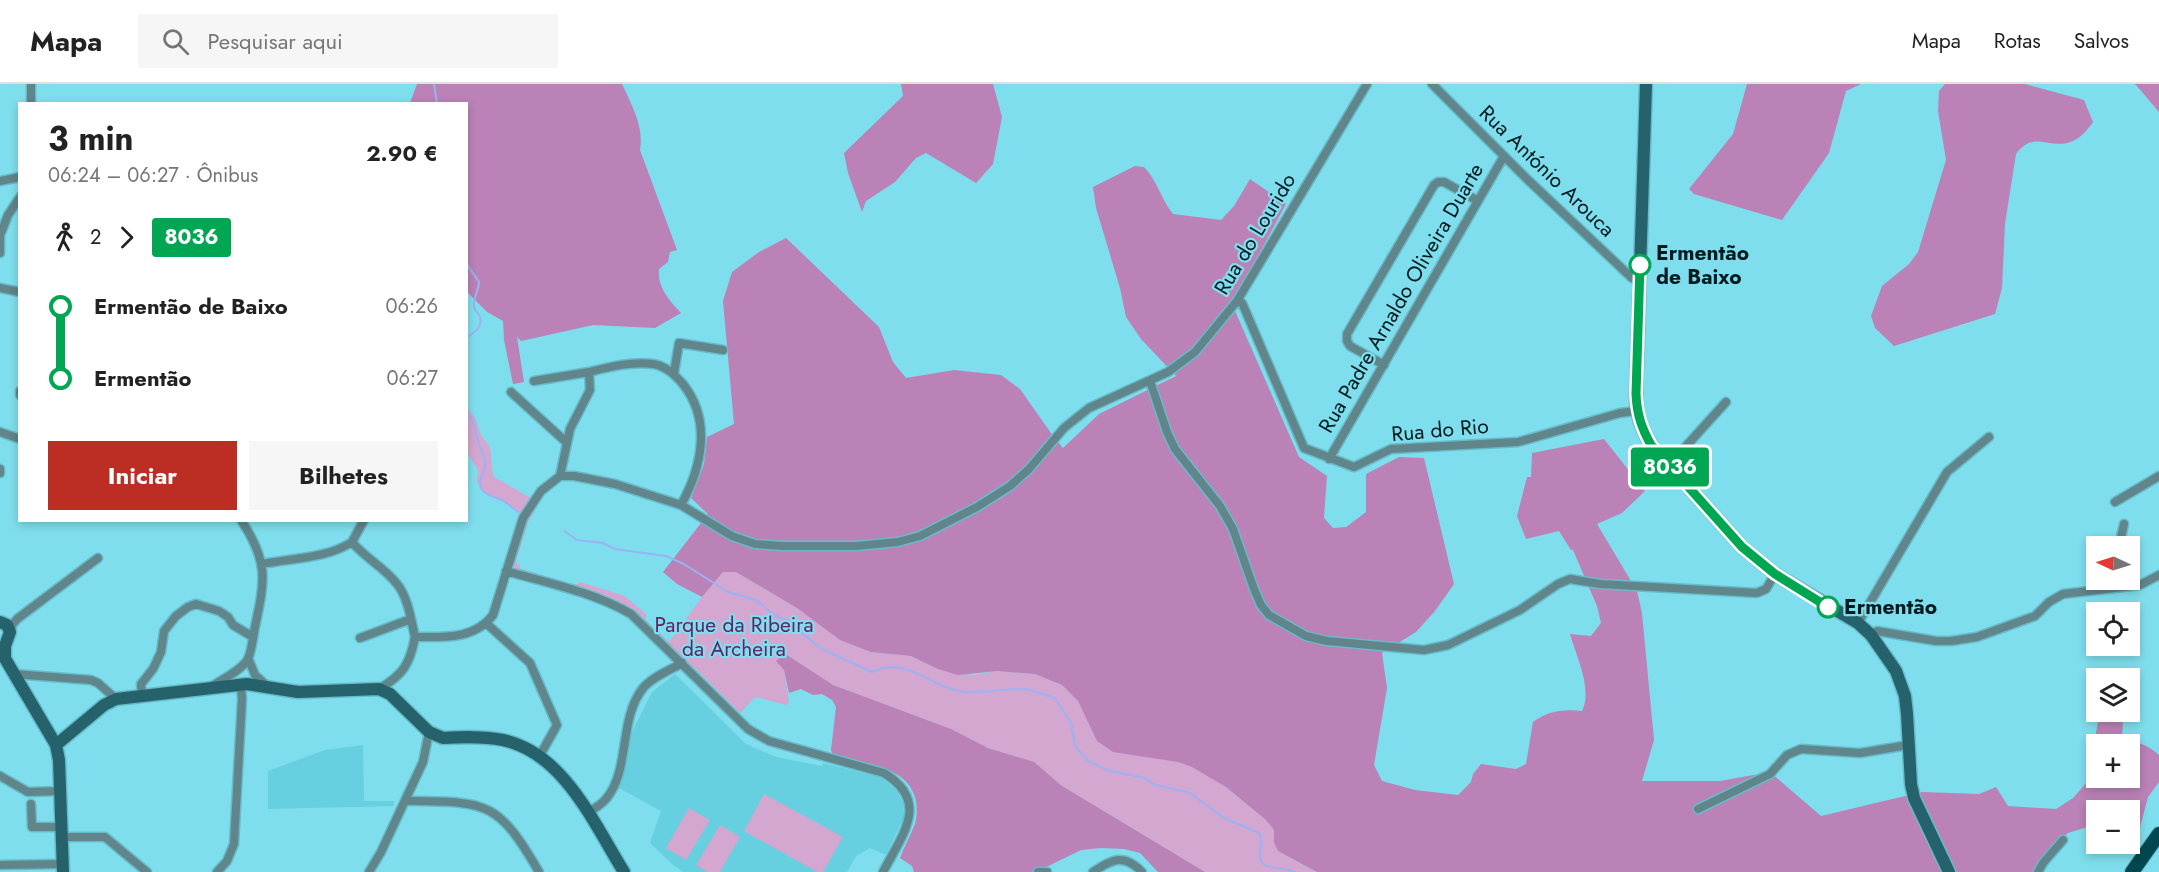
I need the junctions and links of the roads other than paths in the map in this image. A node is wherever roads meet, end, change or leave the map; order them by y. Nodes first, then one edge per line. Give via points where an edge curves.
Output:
1 (31, 84) edge
2 (1367, 84) edge
3 (1432, 84) edge
4 (1646, 84) edge
5 (31, 102) edge
6 (1504, 156) junction
7 (18, 177) edge
8 (0, 181) edge
9 (18, 200) edge
10 (1478, 201) junction
11 (1, 232) edge
12 (0, 253) edge
13 (1640, 281) junction
14 (0, 288) edge
15 (18, 292) edge
16 (1237, 301) junction
17 (723, 350) dead end
18 (1384, 365) junction
19 (589, 372) junction
20 (674, 373) junction
21 (534, 381) dead end
22 (1150, 381) junction
23 (511, 392) dead end
24 (1726, 402) dead end
25 (1636, 411) junction
26 (0, 432) edge
27 (1989, 437) dead end
28 (18, 438) edge
29 (567, 442) junction
30 (1329, 459) junction
31 (1669, 465) junction
32 (560, 476) junction
33 (2159, 476) edge
34 (2115, 502) dead end
35 (681, 505) junction
36 (242, 522) edge
37 (363, 522) edge
38 (2124, 525) dead end
39 (2121, 536) edge
40 (351, 543) junction
41 (98, 558) dead end
42 (262, 564) junction
43 (506, 571) junction
44 (1775, 574) junction
45 (2159, 575) edge
46 (2140, 585) edge
47 (2100, 590) edge
48 (20, 616) junction
49 (411, 619) junction
50 (0, 622) edge
51 (1858, 623) junction
52 (487, 624) junction
53 (1871, 635) junction
54 (253, 637) junction
55 (415, 637) junction
56 (360, 638) dead end
57 (6, 639) edge
58 (3, 655) edge
59 (248, 658) junction
60 (682, 663) junction
61 (14, 674) junction
62 (241, 685) junction
63 (267, 686) junction
64 (379, 689) junction
65 (208, 690) junction
66 (141, 696) junction
67 (116, 699) junction
68 (429, 732) junction
69 (56, 745) junction
70 (1908, 746) junction
71 (539, 757) junction
72 (0, 776) edge
73 (61, 791) junction
74 (405, 801) junction
75 (31, 804) dead end
76 (1698, 809) dead end
77 (587, 813) junction
78 (62, 832) junction
79 (2159, 834) edge
80 (2063, 840) dead end
81 (0, 865) edge
82 (63, 868) edge
83 (371, 870) edge
84 (147, 872) edge
85 (217, 872) edge
86 (383, 872) edge
87 (538, 872) edge
88 (624, 872) edge
89 (884, 872) edge
90 (1038, 872) edge
91 (1047, 872) edge
92 (1093, 872) edge
93 (1142, 872) edge
94 (1949, 872) edge
95 (2038, 872) edge
96 (2132, 872) edge

1 - 5 street
2 - 16 street, Rua do Lourido
3 - 6 street, Rua António Arouca
4 - 13 street
6 - 10 street, Rua Padre Arnaldo Oliveira Duarte
6 - 13 street, Rua António Arouca via 1632,278
7 - 8 street
9 - 11 street
10 - 18 street, Rua Padre Arnaldo Oliveira Duarte
10 - 18 street via 1444,182 1434,185 1347,334 1350,346
11 - 12 street
13 - 25 street
14 - 15 street
16 - 22 street, Rua do Lourido via 1195,352
16 - 30 street, Rua do Rio via 1242,303 1304,448
17 - 20 street via 679,343
18 - 30 street, Rua Padre Arnaldo Oliveira Duarte
19 - 20 street via 654,364
19 - 21 street
19 - 29 street via 590,390
20 - 35 street via 693,397 700,420 700,457
22 - 35 street, Rua do Lourido via 1089,408 1064,428 1010,486 920,536 898,542 856,546 755,544 732,536
22 - 44 street via 1175,449 1233,529 1261,605 1269,615 1306,636 1424,650 1448,645 1520,610 1570,579 1757,593 1766,589
23 - 29 street
24 - 31 street
25 - 30 street, Rua do Rio via 1518,442 1391,449 1354,466
25 - 31 street via 1651,445
26 - 28 street
27 - 51 street via 1947,472
29 - 32 street
31 - 44 street via 1742,547
32 - 35 street, Rua do Lourido via 615,484
32 - 43 street via 529,509
33 - 34 street
36 - 42 street
37 - 40 street
38 - 39 street
40 - 42 street via 328,553
40 - 49 street via 399,586
41 - 48 street
42 - 54 street via 262,596
43 - 52 street
43 - 60 street via 614,604 632,614
44 - 51 street
45 - 46 street
47 - 53 street via 2063,594 2035,616 1977,638 1951,641 1877,631
48 - 50 street
48 - 57 street
49 - 55 street
49 - 56 street
50 - 57 street via 7,625
51 - 53 street
52 - 55 street via 464,634
52 - 71 street via 530,663 557,725
53 - 70 street via 1896,671 1905,696
54 - 59 street
54 - 66 street via 219,611 196,604 188,607 164,631 161,652 141,684
55 - 64 street via 411,657 402,671
57 - 58 street
58 - 61 street
59 - 63 street via 255,675
59 - 65 street
60 - 77 street via 642,690 629,722 611,792
60 - 89 street via 748,729 769,741 884,773 896,780 909,802 910,818
61 - 67 street via 91,680
61 - 69 street
62 - 63 street
62 - 65 street
62 - 85 street via 234,844
63 - 64 street via 298,692
64 - 68 street via 390,694
65 - 66 street
66 - 67 street
67 - 69 street
68 - 71 street via 443,738 502,739
68 - 74 street via 423,762
69 - 73 street
70 - 76 street via 1860,753 1801,749 1787,755 1770,774
70 - 94 street via 1914,798
71 - 77 street via 570,786
72 - 73 street via 28,792
73 - 78 street
74 - 83 street
74 - 87 street via 469,803 488,809 516,835
75 - 78 street via 32,827
77 - 88 street
78 - 82 street
78 - 84 street via 105,837
79 - 96 main road
80 - 95 street
81 - 82 street
83 - 86 street
90 - 91 street
92 - 93 street via 1112,861 1125,860

